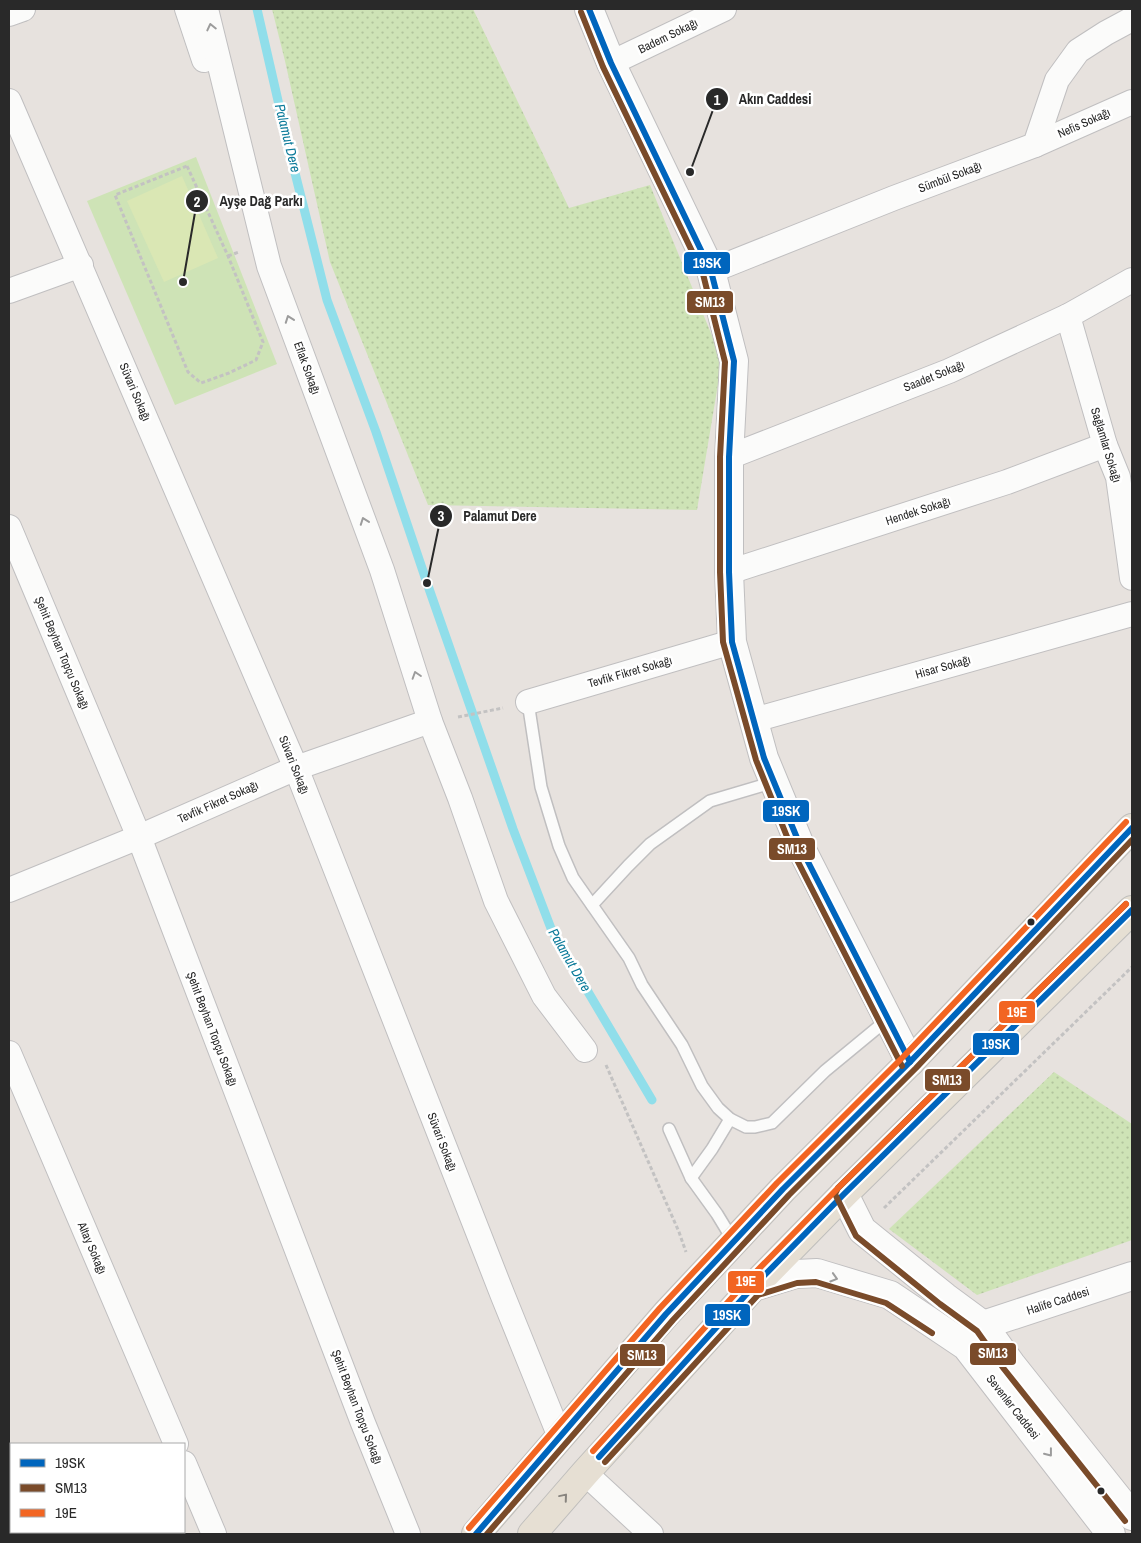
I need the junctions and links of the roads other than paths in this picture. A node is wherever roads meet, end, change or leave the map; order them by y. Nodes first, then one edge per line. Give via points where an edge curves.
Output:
1 (24, 9) edge
2 (187, 9) edge
3 (206, 9) edge
4 (589, 9) edge
5 (724, 9) edge
6 (9, 14) edge
7 (1132, 19) edge
8 (611, 63) junction
9 (9, 101) edge
10 (1132, 102) edge
11 (1035, 145) junction
12 (263, 243) junction
13 (81, 266) junction
14 (711, 271) junction
15 (1132, 280) edge
16 (9, 291) edge
17 (1068, 316) junction
18 (1105, 445) junction
19 (729, 457) junction
20 (1125, 473) edge
21 (9, 527) edge
22 (729, 572) junction
23 (1132, 578) edge
24 (1132, 614) edge
25 (732, 642) junction
26 (528, 702) joint
27 (754, 720) junction
28 (430, 721) junction
29 (296, 768) junction
30 (774, 782) junction
31 (1132, 828) edge
32 (139, 837) junction
33 (9, 890) edge
34 (592, 904) junction
35 (1132, 910) edge
36 (888, 1019) junction
37 (585, 1050) dead end
38 (9, 1052) edge
39 (910, 1062) junction
40 (730, 1118) junction
41 (670, 1129) dead end
42 (691, 1178) junction
43 (844, 1194) junction
44 (734, 1242) junction
45 (1132, 1276) edge
46 (753, 1287) junction
47 (983, 1325) junction
48 (966, 1346) junction
49 (560, 1437) junction
50 (176, 1443) edge
51 (185, 1465) edge
52 (584, 1473) junction
53 (1132, 1516) edge
54 (214, 1534) edge
55 (408, 1534) edge
56 (476, 1534) edge
57 (532, 1534) edge
58 (651, 1534) edge
59 (1111, 1534) edge

1 - 6 street
2 - 12 street
12 -> 3 street, Eflak Sokağı
4 - 8 street
5 - 8 street, Badem Sokağı
7 - 11 street via 1078,51 1057,80
8 - 14 street
9 - 13 street, Süvari Sokağı
10 - 11 street, Nefis Sokağı
11 - 14 street, Sümbül Sokağı
28 -> 12 street, Eflak Sokağı via 382,570
13 - 16 street
13 - 29 street, Süvari Sokağı
14 - 19 street via 734,361
15 - 17 street, Saadet Sokağı
17 - 18 street, Sağlamlar Sokağı
17 - 19 street, Saadet Sokağı via 949,371
18 - 20 street, Sağlamlar Sokağı
18 - 22 street, Hendek Sokağı via 1007,482
19 - 22 street
20 - 23 street, Sağlamlar Sokağı
21 - 32 street, Şehit Beyhan Topçu Sokağı
22 - 25 street
24 - 27 street, Hisar Sokağı
25 - 26 street, Tevfik Fikret Sokağı
25 - 27 street
26 - 34 lane via 541,787 573,878
27 - 30 street
28 - 29 street, Tevfik Fikret Sokağı
28 - 37 street, Eflak Sokağı via 496,901 544,996
29 - 32 street, Tevfik Fikret Sokağı
29 - 49 street, Süvari Sokağı
30 - 34 lane via 718,798 698,809 650,844
30 - 36 street via 802,850
31 - 39 main road
32 - 33 street, Tevfik Fikret Sokağı
32 - 55 street, Şehit Beyhan Topçu Sokağı
34 - 40 lane via 682,1045 702,1086
35 - 43 main road
36 - 39 street
36 - 40 lane via 825,1071 772,1123 746,1127
38 - 50 street, Altay Sokağı
39 - 44 main road
40 - 42 lane
41 - 42 lane
42 - 44 lane
43 - 46 main road
43 - 47 street, Sevenler Caddesi via 862,1230
44 - 49 main road via 666,1314
45 - 47 street, Halife Caddesi
46 -> 48 street, Sevenler Caddesi via 796,1274 817,1273 890,1294
46 - 52 main road
47 - 48 street
47 - 53 street, Sevenler Caddesi
48 -> 59 street, Sevenler Caddesi
49 - 56 main road
51 - 54 street
57 -> 52 main road
52 - 58 street

